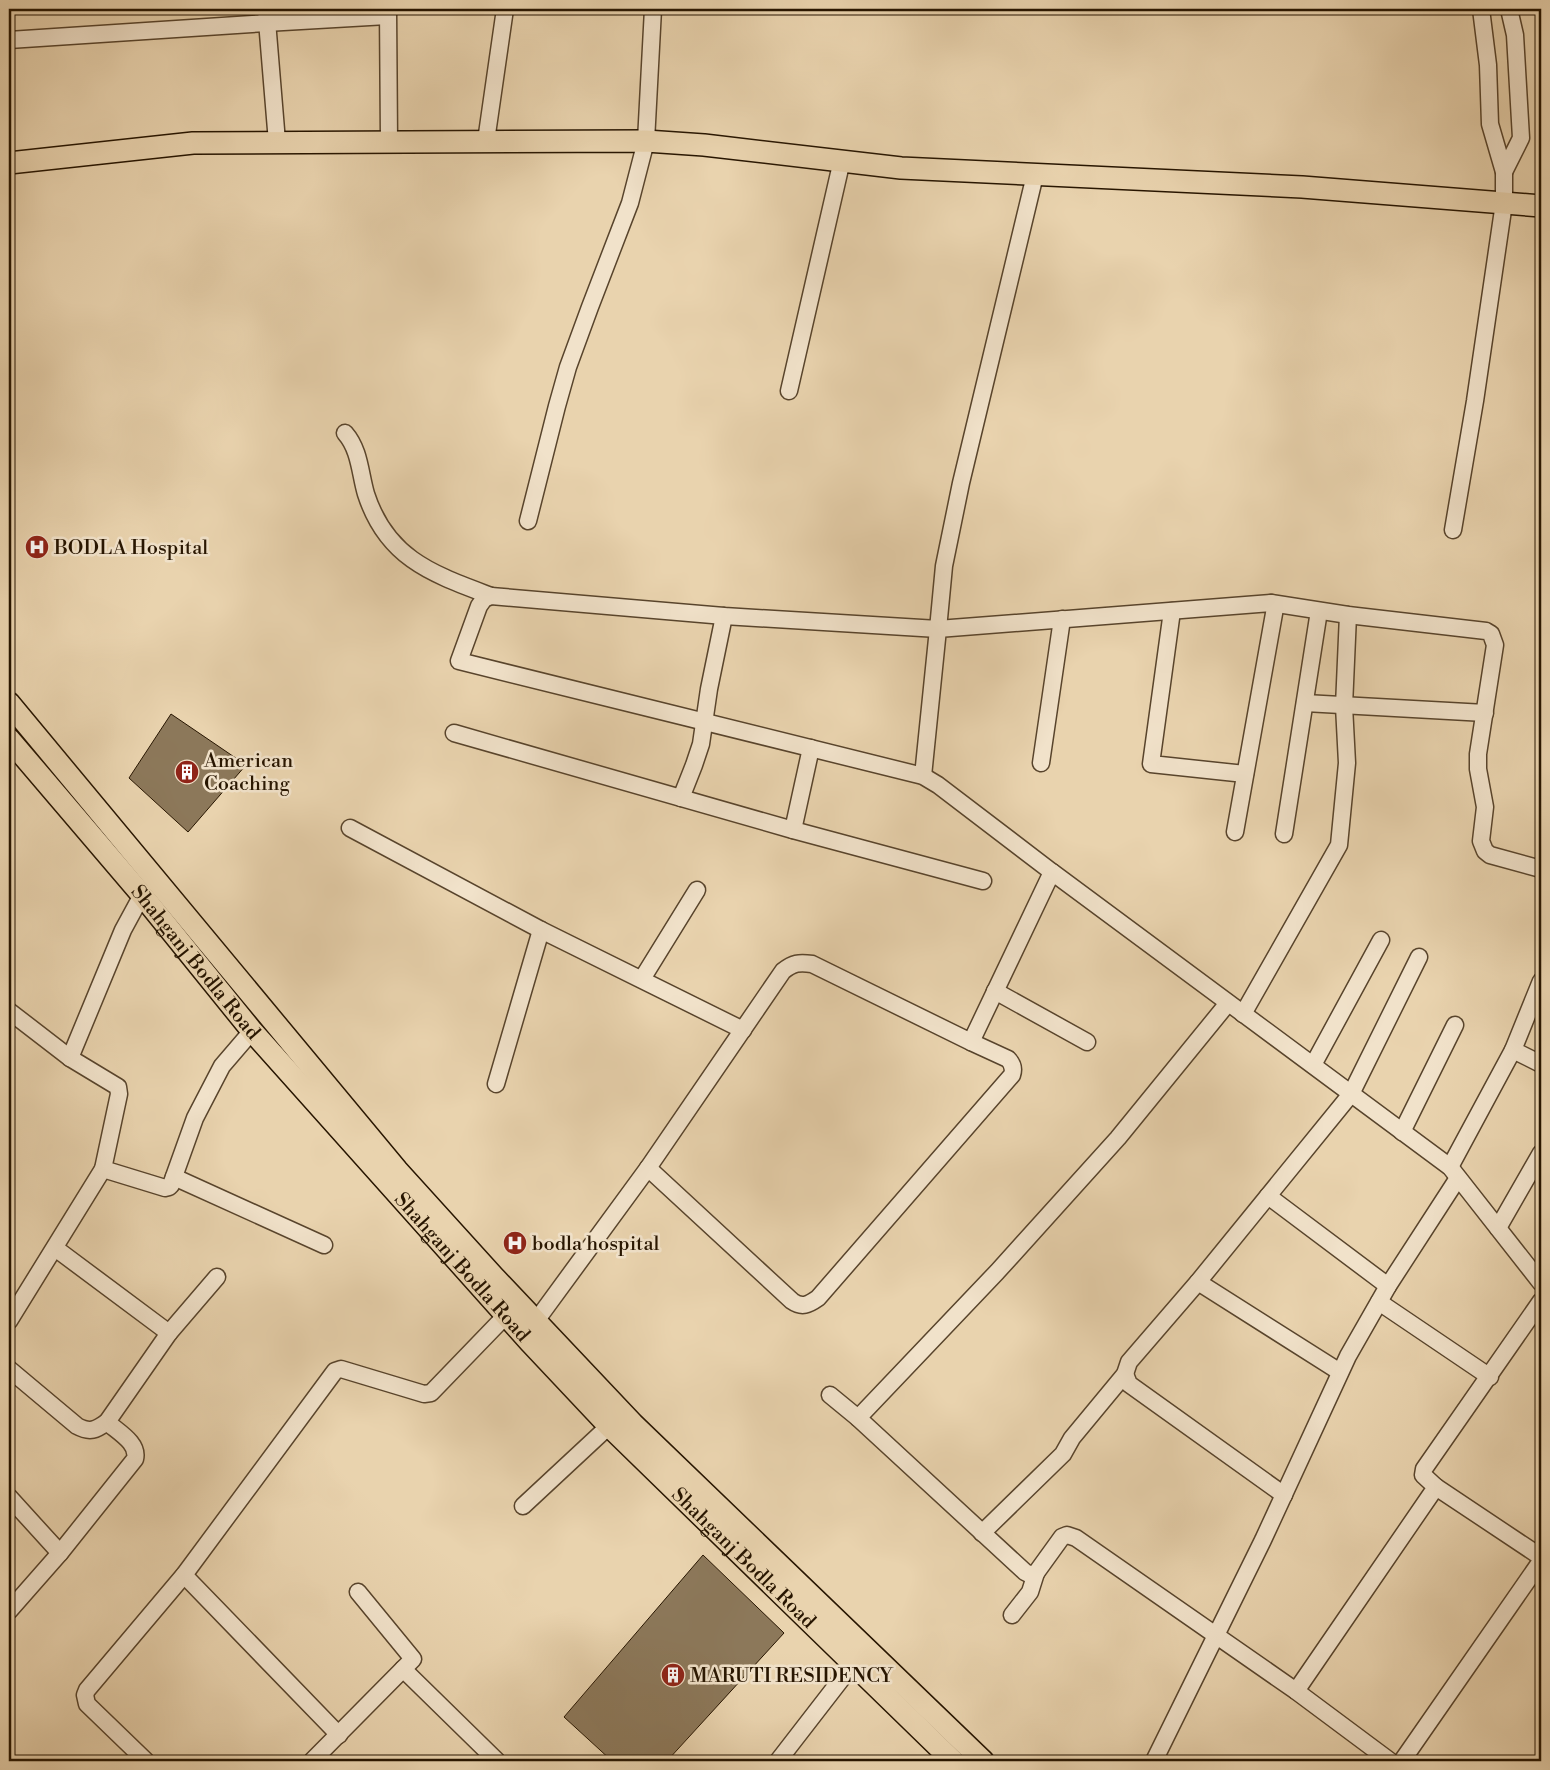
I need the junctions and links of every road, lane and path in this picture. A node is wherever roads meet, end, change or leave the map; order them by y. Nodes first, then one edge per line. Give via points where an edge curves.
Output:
1 (505, 9) edge
2 (653, 9) edge
3 (1482, 9) edge
4 (1509, 9) edge
5 (388, 13) edge
6 (266, 16) edge
7 (9, 40) edge
8 (389, 141) junction
9 (486, 141) junction
10 (646, 141) junction
11 (277, 142) junction
12 (842, 160) junction
13 (9, 163) edge
14 (1504, 172) junction
15 (1035, 174) junction
16 (1504, 203) junction
17 (1541, 206) edge
18 (789, 391) dead end
19 (345, 433) dead end
20 (528, 521) dead end
21 (1453, 530) dead end
22 (491, 596) junction
23 (1271, 603) junction
24 (1172, 611) junction
25 (1319, 611) junction
26 (1348, 615) junction
27 (724, 616) junction
28 (1062, 619) junction
29 (938, 629) junction
30 (9, 703) edge
31 (1305, 703) junction
32 (1344, 706) junction
33 (1485, 713) junction
34 (704, 722) junction
35 (454, 733) dead end
36 (9, 739) edge
37 (811, 748) junction
38 (1040, 763) dead end
39 (1245, 774) junction
40 (923, 776) junction
41 (681, 798) junction
42 (350, 828) dead end
43 (793, 830) junction
44 (1234, 832) dead end
45 (1284, 834) dead end
46 (1541, 869) edge
47 (1052, 872) junction
48 (983, 881) dead end
49 (697, 890) dead end
50 (142, 895) junction
51 (541, 930) junction
52 (1381, 940) dead end
53 (1419, 957) dead end
54 (642, 979) junction
55 (1541, 981) edge
56 (995, 991) junction
57 (1228, 1002) junction
58 (9, 1010) edge
59 (1243, 1014) junction
60 (1455, 1025) dead end
61 (743, 1030) junction
62 (252, 1031) junction
63 (971, 1042) junction
64 (1087, 1042) dead end
65 (1513, 1050) junction
66 (70, 1058) junction
67 (1541, 1064) edge
68 (1313, 1065) junction
69 (496, 1084) dead end
70 (1351, 1094) junction
71 (1402, 1132) junction
72 (1541, 1153) edge
73 (648, 1168) junction
74 (103, 1169) junction
75 (1454, 1173) junction
76 (174, 1177) junction
77 (1268, 1196) junction
78 (1498, 1228) junction
79 (324, 1245) dead end
80 (55, 1248) junction
81 (217, 1277) dead end
82 (1198, 1282) junction
83 (1541, 1283) edge
84 (1388, 1286) junction
85 (1379, 1302) junction
86 (1541, 1302) edge
87 (512, 1309) junction
88 (9, 1321) edge
89 (529, 1328) junction
90 (169, 1333) junction
91 (9, 1369) edge
92 (1340, 1372) junction
93 (1125, 1374) junction
94 (1490, 1377) junction
95 (830, 1395) dead end
96 (858, 1418) junction
97 (108, 1422) junction
98 (609, 1426) junction
99 (646, 1449) junction
100 (1436, 1487) junction
101 (1284, 1495) junction
102 (9, 1497) edge
103 (523, 1506) dead end
104 (982, 1533) junction
105 (60, 1552) junction
106 (1541, 1557) edge
107 (1541, 1561) edge
108 (1036, 1573) junction
109 (184, 1575) junction
110 (358, 1592) dead end
111 (9, 1611) edge
112 (1012, 1615) dead end
113 (1216, 1635) junction
114 (860, 1655) junction
115 (403, 1669) junction
116 (1296, 1691) junction
117 (338, 1735) junction
118 (138, 1759) edge
119 (312, 1761) edge
120 (497, 1761) edge
121 (778, 1761) edge
122 (953, 1761) edge
123 (983, 1761) edge
124 (1154, 1761) edge
125 (1390, 1761) edge
126 (1402, 1761) edge

1 - 9 street
2 - 10 street
3 - 14 street via 1490,124
4 - 14 street via 1515,35 1522,138
5 - 6 street
5 - 8 street
6 - 7 street
6 - 11 street
8 - 9 main road
8 - 11 main road
9 - 10 main road
10 - 12 main road
10 - 20 street via 630,203 568,367
11 - 13 main road via 192,143
12 - 15 main road via 901,168
12 - 18 street
14 - 16 street
15 - 16 main road via 1302,187
15 - 29 street via 961,483 944,566
16 - 17 main road
16 - 21 street
19 - 22 street via 353,444 373,512 391,541 427,570
22 - 27 street
22 - 34 street via 479,606 459,660
23 - 24 street
23 - 25 street
23 - 39 street via 1275,608
24 - 28 street
24 - 39 street via 1151,764
25 - 26 street
25 - 31 street
26 - 32 street
26 - 33 street via 1491,634 1495,645
27 - 29 street
27 - 34 street
28 - 29 street
28 - 38 street
29 - 40 street
30 - 87 main road
31 - 32 street
31 - 45 street
32 - 33 street
32 - 59 street via 1347,763 1339,845
33 - 46 street via 1478,754 1485,801 1482,847 1497,858
34 - 37 street
34 - 41 street via 694,765
35 - 41 street
36 - 50 main road, Shahganj Bodla Road
37 - 40 street
37 - 43 street
39 - 44 street
40 - 47 street
41 - 43 street
42 - 51 street
43 - 48 street
47 - 56 street
47 - 57 street
49 - 54 street
50 - 62 main road, Shahganj Bodla Road
50 - 66 street via 122,930
51 - 54 street
51 - 69 street
52 - 68 street
53 - 70 street
54 - 61 street
55 - 65 street
56 - 63 street
56 - 64 street
57 - 59 street
57 - 96 street via 1118,1138 997,1272
58 - 66 street
59 - 68 street
60 - 71 street
61 - 63 street via 783,971 799,962 812,964
61 - 73 street
62 - 76 street via 222,1066 195,1118
62 - 87 main road, Shahganj Bodla Road
63 - 73 street via 1012,1063 1012,1076 818,1298 807,1305 792,1301
65 - 67 street
65 - 75 street
66 - 74 street via 116,1084 119,1090
68 - 70 street
70 - 71 street
70 - 77 street
71 - 75 street
72 - 78 street
73 - 89 street
74 - 76 street via 165,1188
74 - 80 street
75 - 78 street
75 - 84 street
76 - 79 street
77 - 82 street
77 - 84 street
78 - 83 street
80 - 88 street
80 - 90 street
81 - 90 street
82 - 92 street
82 - 93 street via 1129,1362
84 - 85 street
85 - 92 street
85 - 94 street
86 - 94 street
87 - 89 main road
87 - 109 street via 427,1395 341,1369 335,1371
89 - 98 main road, Shahganj Bodla Road
89 - 99 main road
90 - 97 street
91 - 97 street via 85,1431
92 - 101 street
93 - 101 street via 1129,1384
93 - 104 street via 1057,1461
94 - 100 street via 1424,1469 1423,1475
95 - 96 street
96 - 104 street
97 - 105 street via 135,1446 135,1459
98 - 99 main road, Shahganj Bodla Road
98 - 103 street
99 - 114 main road
100 - 106 street
100 - 116 street
101 - 113 street
102 - 105 street
104 - 108 street via 1025,1572
105 - 111 street
107 - 126 street
108 - 112 street via 1026,1600
108 - 113 street via 1062,1537 1071,1535
109 - 117 street
109 - 118 street via 85,1695 87,1704
110 - 115 street via 412,1659
113 - 116 street
113 - 124 street
114 - 121 street
114 - 122 main road
114 - 123 main road
115 - 117 street
115 - 120 street
116 - 125 street
117 - 119 street

